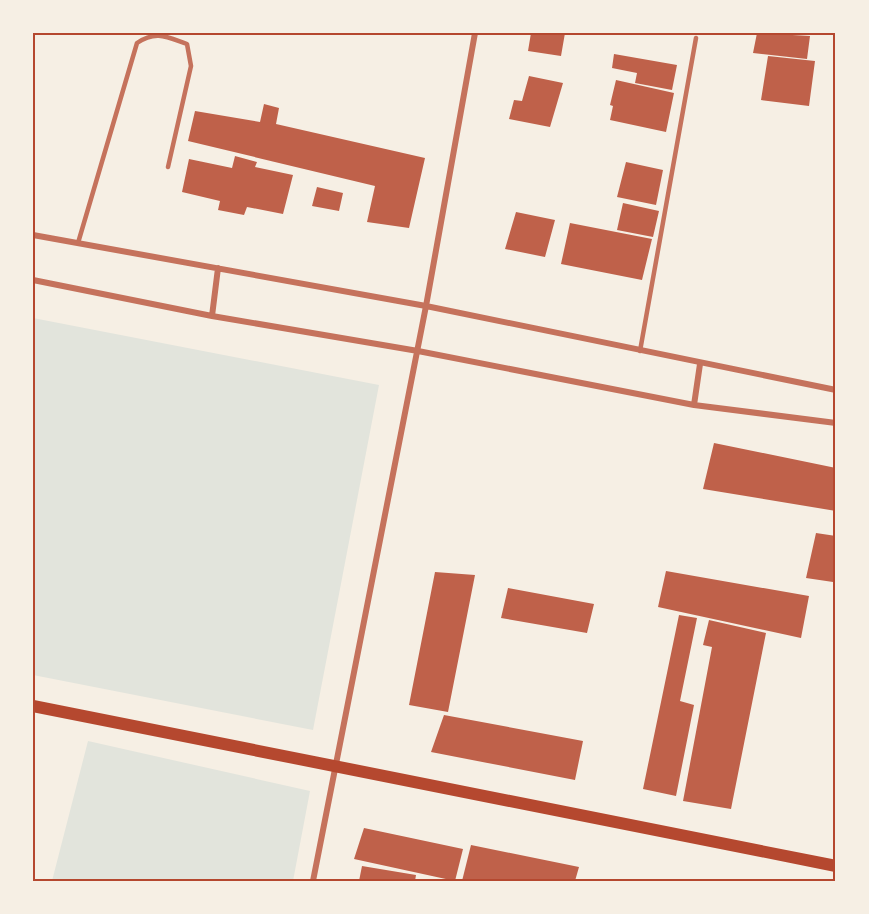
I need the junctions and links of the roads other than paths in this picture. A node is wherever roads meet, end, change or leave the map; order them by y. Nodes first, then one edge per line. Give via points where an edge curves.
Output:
1 (476, 33) edge
2 (696, 38) dead end
3 (168, 167) dead end
4 (33, 235) edge
5 (78, 243) junction
6 (218, 268) junction
7 (33, 280) edge
8 (426, 306) junction
9 (212, 316) junction
10 (418, 351) junction
11 (640, 351) junction
12 (700, 364) junction
13 (836, 390) edge
14 (694, 405) junction
15 (836, 423) edge
16 (33, 706) edge
17 (336, 766) junction
18 (836, 866) edge
19 (313, 881) edge

1 - 8 street
2 - 11 lane
3 - 5 lane via 191,56 187,44 158,35 137,43
4 - 5 street
5 - 6 street
6 - 8 street
6 - 9 street
7 - 9 street
8 - 10 street
8 - 11 street
9 - 10 street
10 - 14 street
10 - 17 street
11 - 12 street
12 - 13 street
12 - 14 street
14 - 15 street
16 - 17 main road
17 - 18 main road
17 - 19 street

